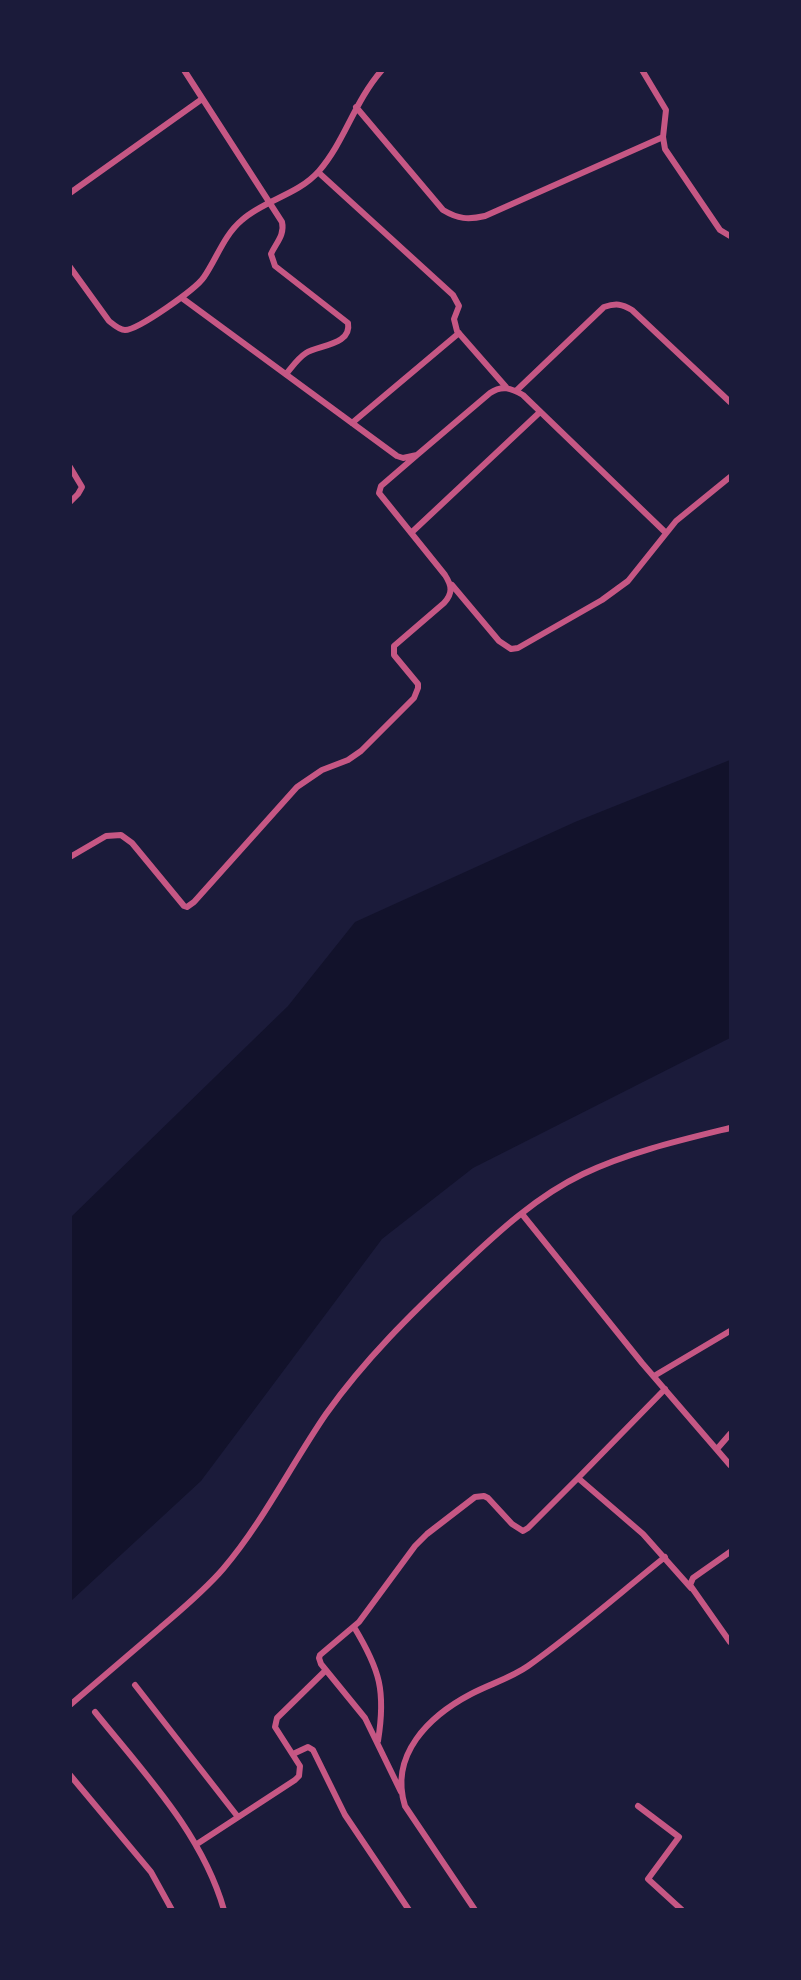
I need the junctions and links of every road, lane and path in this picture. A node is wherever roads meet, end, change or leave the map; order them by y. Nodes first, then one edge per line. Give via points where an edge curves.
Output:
1 (184, 70) edge
2 (382, 70) edge
3 (642, 70) edge
4 (202, 99) junction
5 (356, 107) junction
6 (663, 137) junction
7 (318, 172) junction
8 (70, 193) edge
9 (271, 204) junction
10 (730, 236) edge
11 (70, 267) edge
12 (182, 298) junction
13 (459, 333) junction
14 (286, 374) junction
15 (506, 387) junction
16 (516, 391) junction
17 (730, 402) edge
18 (540, 412) junction
19 (352, 423) junction
20 (417, 455) junction
21 (70, 467) edge
22 (730, 477) edge
23 (70, 502) edge
24 (665, 532) junction
25 (411, 533) junction
26 (449, 582) junction
27 (70, 857) edge
28 (730, 1130) edge
29 (522, 1214) junction
30 (730, 1331) edge
31 (654, 1376) junction
32 (665, 1389) junction
33 (730, 1434) edge
34 (717, 1449) junction
35 (730, 1465) edge
36 (578, 1478) junction
37 (730, 1552) edge
38 (665, 1557) junction
39 (691, 1588) junction
40 (354, 1627) junction
41 (730, 1642) edge
42 (326, 1670) junction
43 (135, 1685) dead end
44 (70, 1705) edge
45 (95, 1712) dead end
46 (378, 1742) junction
47 (293, 1754) junction
48 (70, 1775) edge
49 (400, 1792) junction
50 (638, 1806) dead end
51 (238, 1817) junction
52 (197, 1844) junction
53 (172, 1910) edge
54 (224, 1910) edge
55 (409, 1910) edge
56 (475, 1910) edge
57 (682, 1910) edge

1 - 4 street
2 - 5 street
3 - 6 street via 666,110
4 - 8 street
4 - 9 street
5 - 6 street via 443,210 456,218 485,216
5 - 7 street
6 - 10 street via 665,149 720,230
7 - 9 street
7 - 13 street via 453,295 459,306 454,319
9 - 12 street via 234,228 204,278
9 - 14 street via 284,229 271,254 272,261 346,320 349,327 340,340 306,353
11 - 12 street via 109,321 125,330
12 - 14 street
13 - 15 street
13 - 19 street
14 - 19 street
15 - 16 street
15 - 20 street via 490,393
16 - 17 street via 614,303 632,310
16 - 18 street
18 - 24 street
18 - 25 street
19 - 20 street via 397,456
20 - 25 street via 381,486 379,493
21 - 23 street via 82,487
22 - 24 street
24 - 26 street via 628,581 518,648 511,649 499,641
25 - 26 street
26 - 27 street via 450,597 394,646 394,655 418,684 414,698 361,752 297,787 190,905 184,906 121,835 106,836
28 - 29 street via 645,1152 583,1174
29 - 31 street
29 - 44 street via 414,1311 370,1357 326,1415 223,1569
30 - 31 street
31 - 32 street
32 - 34 street
32 - 36 street
33 - 34 street
34 - 35 street
36 - 38 street
36 - 40 street via 523,1531 488,1498 476,1497 415,1546
37 - 39 street via 693,1578
38 - 39 street
38 - 49 street via 528,1666 443,1712 413,1744 405,1759
39 - 41 street
40 - 42 street via 320,1655 319,1662
40 - 46 street via 378,1675 382,1709
42 - 46 street via 365,1718
42 - 47 street via 274,1722
43 - 51 street
45 - 52 street
46 - 49 street
47 - 51 street via 300,1766 299,1776
47 - 55 street via 308,1747 314,1750 345,1815
48 - 53 street via 151,1872
49 - 56 street via 405,1806
50 - 57 street via 679,1837 648,1879
51 - 52 street
52 - 54 street

